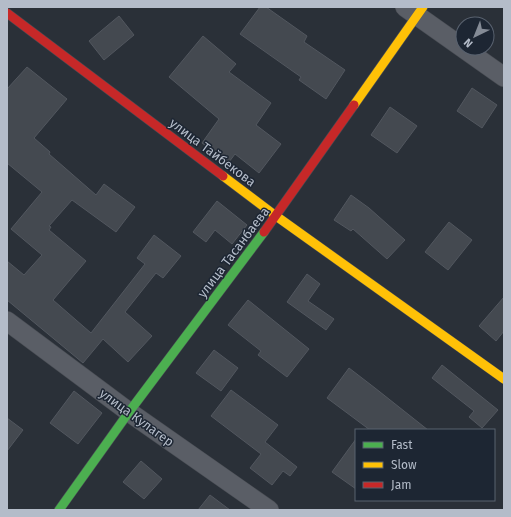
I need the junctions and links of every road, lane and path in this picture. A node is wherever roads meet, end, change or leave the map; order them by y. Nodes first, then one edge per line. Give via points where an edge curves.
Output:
1 (415, 10) edge
2 (7, 13) edge
3 (504, 77) edge
4 (276, 216) junction
5 (7, 321) edge
6 (504, 379) edge
7 (129, 412) junction
8 (59, 510) edge
9 (269, 510) edge

1 - 3 street
1 - 4 street, улица Тасанбаева
2 - 4 street, улица Тайбекова
4 - 6 street, улица Тайбекова
4 - 7 street, улица Тасанбаева
5 - 7 street, улица Кулагер
7 - 8 street, улица Тасанбаева
7 - 9 street, улица Кулагер

